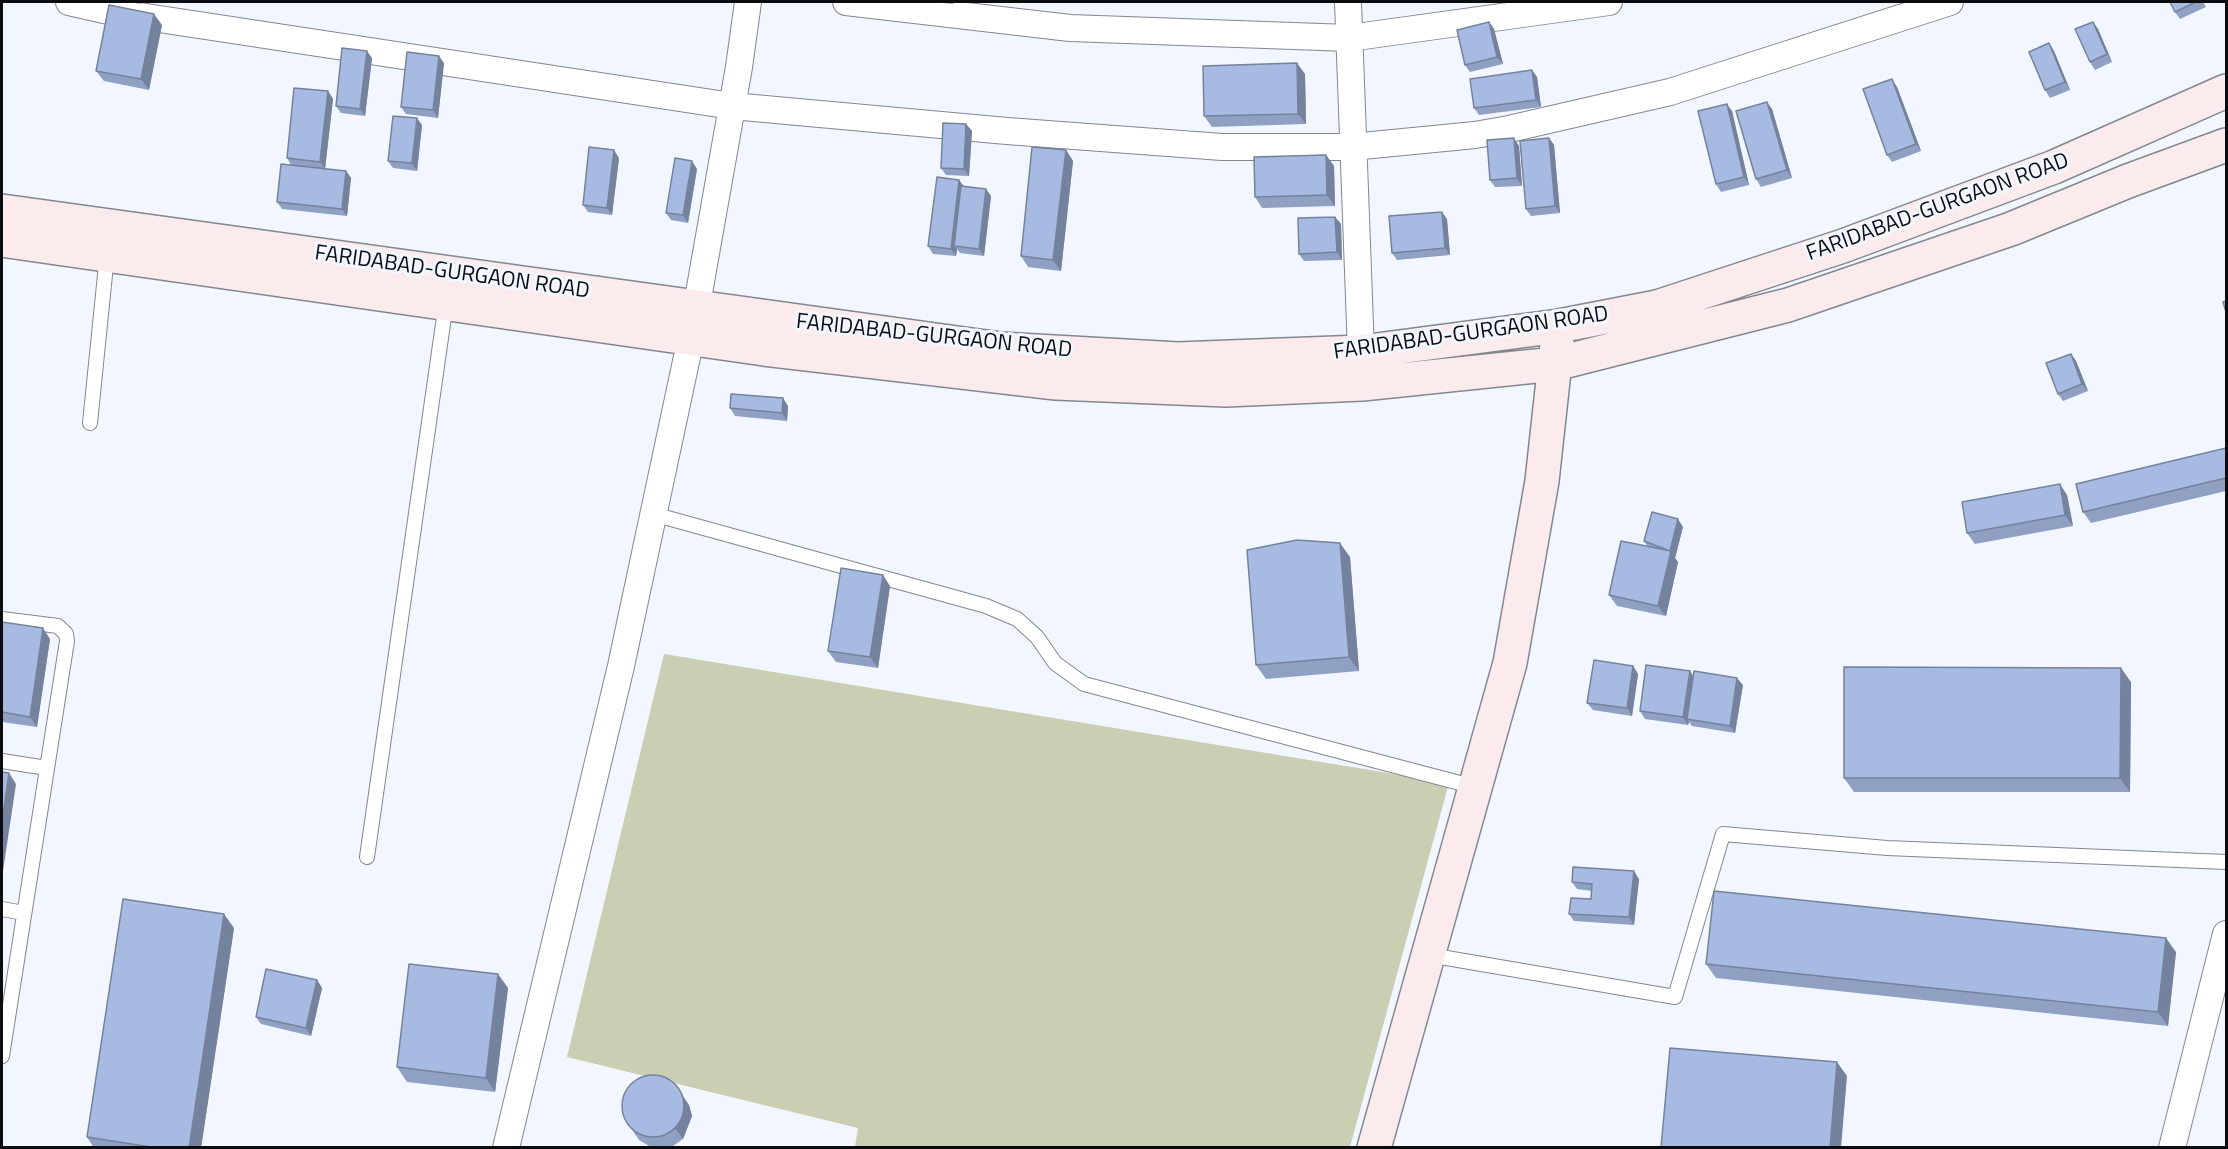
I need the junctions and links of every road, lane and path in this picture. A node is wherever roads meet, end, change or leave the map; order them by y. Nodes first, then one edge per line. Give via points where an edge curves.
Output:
1 (69, 2) edge
2 (748, 2) edge
3 (846, 2) edge
4 (1348, 2) edge
5 (1609, 2) edge
6 (1950, 2) edge
7 (1349, 38) junction
8 (2226, 92) edge
9 (732, 106) junction
10 (2226, 144) edge
11 (1352, 147) junction
12 (2, 211) edge
13 (2, 240) edge
14 (107, 255) junction
15 (446, 303) junction
16 (694, 323) junction
17 (1559, 326) junction
18 (1361, 352) junction
19 (1555, 364) junction
20 (90, 423) dead end
21 (653, 514) junction
22 (2, 619) edge
23 (2, 761) edge
24 (47, 768) junction
25 (1475, 787) junction
26 (367, 857) dead end
27 (2226, 862) edge
28 (2, 909) edge
29 (24, 913) junction
30 (2226, 934) edge
31 (1429, 955) junction
32 (2, 1054) edge
33 (506, 1148) edge
34 (1374, 1148) edge
35 (2172, 1148) edge

1 - 9 street via 113,12
2 - 9 street
3 - 7 street via 1070,28
4 - 7 street
5 - 7 street
6 - 11 street via 1670,92 1487,133
7 - 11 street
8 - 17 main road, FARIDABAD-GURGAON ROAD via 2054,167 1844,246 1657,307
9 - 11 street via 1167,145
9 - 16 street
10 - 19 main road, FARIDABAD-GURGAON ROAD via 2011,229 1788,305
11 - 18 street
12 - 16 main road, FARIDABAD-GURGAON ROAD
13 - 14 main road, FARIDABAD-GURGAON ROAD
14 - 15 main road, FARIDABAD-GURGAON ROAD
14 - 20 lane
15 - 16 main road, FARIDABAD-GURGAON ROAD
15 - 26 lane
16 - 18 main road, FARIDABAD-GURGAON ROAD via 1001,349 1178,359
16 - 19 main road, FARIDABAD-GURGAON ROAD via 1056,383 1226,390 1374,383
16 - 21 street
17 - 18 main road, FARIDABAD-GURGAON ROAD
17 - 19 main road
19 - 25 main road via 1542,481 1510,663
21 - 25 lane via 986,606 1017,620 1037,637 1055,663 1084,684
21 - 33 street via 621,666
22 - 24 lane via 58,626 66,634
23 - 24 lane
24 - 29 lane
25 - 31 main road
27 - 31 lane via 1887,848 1724,834 1675,996
28 - 29 lane
29 - 32 lane
30 - 35 street
31 - 34 main road

